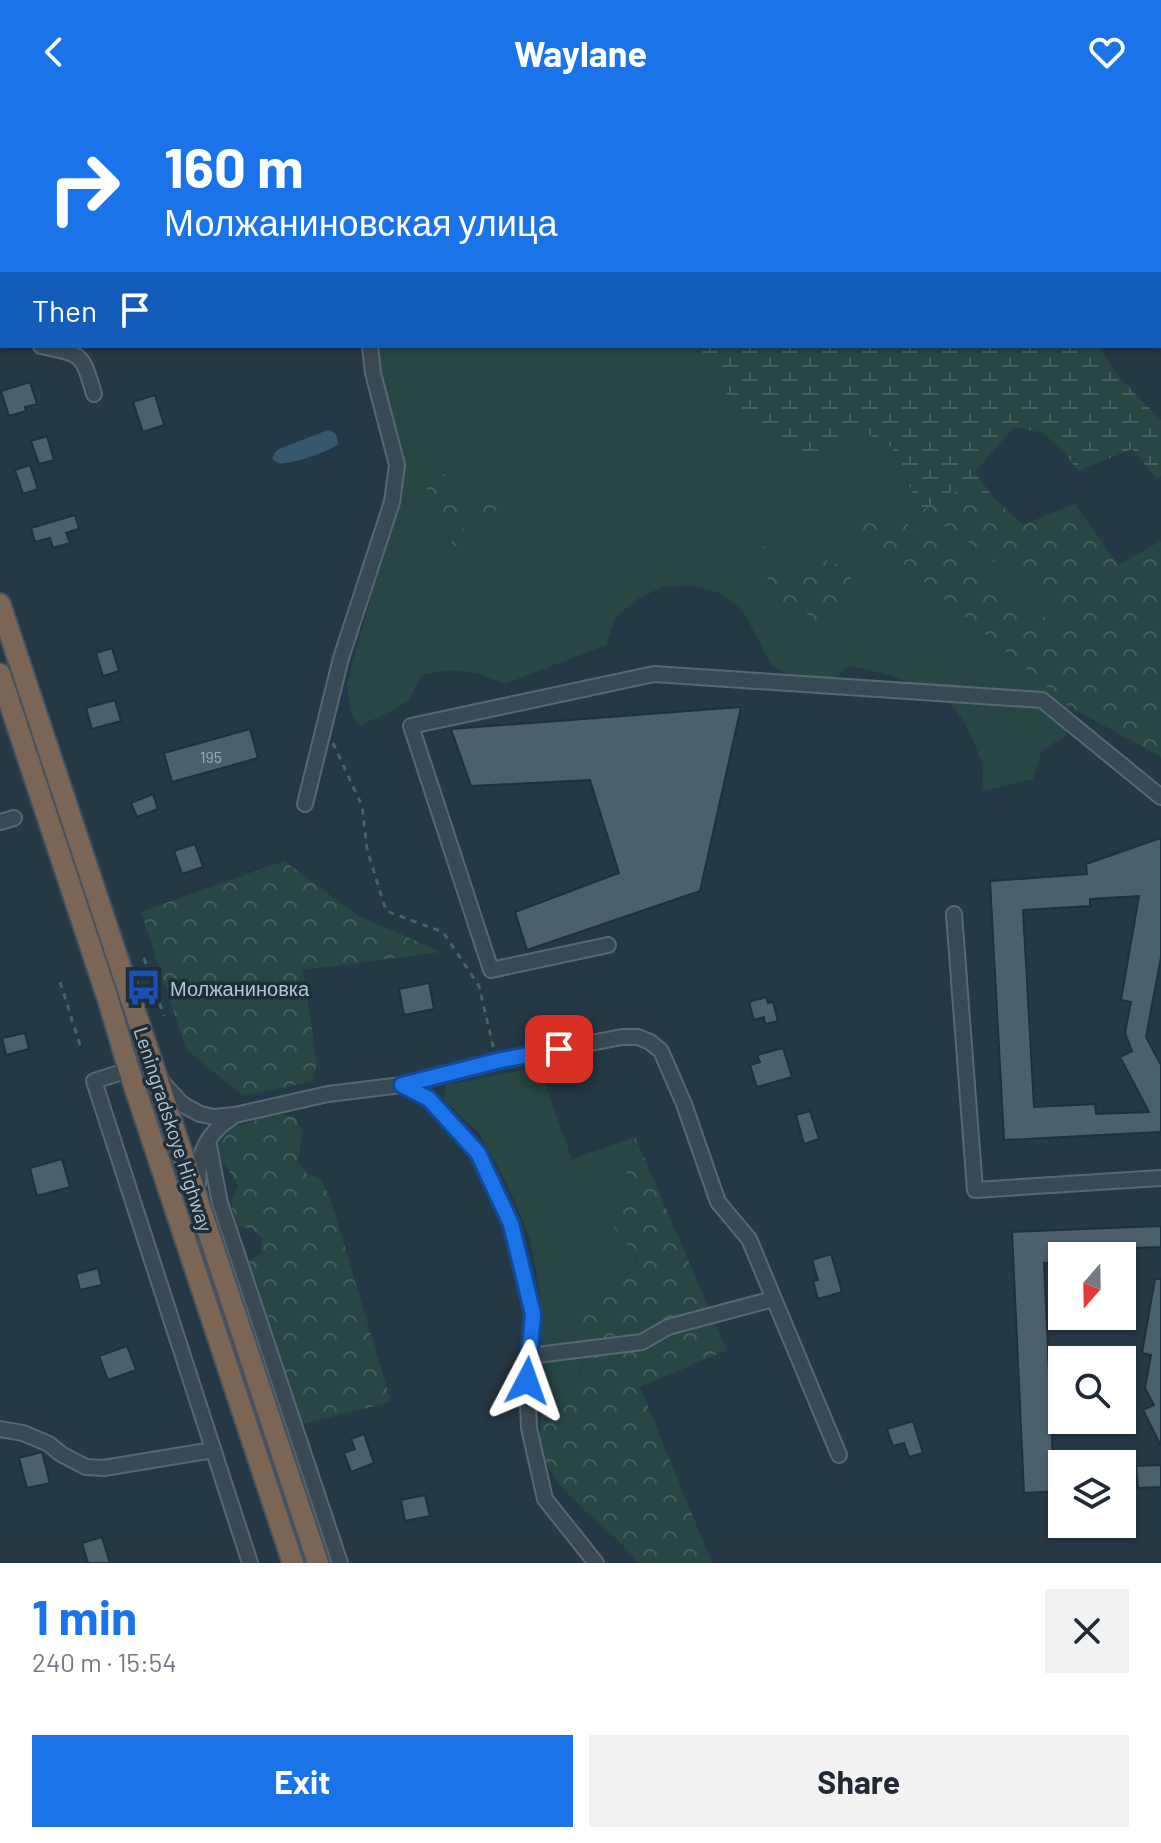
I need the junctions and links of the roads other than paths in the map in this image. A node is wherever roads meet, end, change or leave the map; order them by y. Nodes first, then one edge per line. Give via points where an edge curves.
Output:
1 (50, 348) edge
2 (370, 348) edge
3 (94, 394) dead end
4 (0, 604) edge
5 (0, 674) edge
6 (1161, 797) edge
7 (305, 804) dead end
8 (954, 914) dead end
9 (608, 945) dead end
10 (129, 1070) junction
11 (155, 1073) junction
12 (402, 1085) junction
13 (235, 1115) junction
14 (208, 1141) junction
15 (1161, 1178) edge
16 (200, 1208) junction
17 (773, 1299) junction
18 (529, 1356) junction
19 (0, 1429) edge
20 (213, 1450) junction
21 (839, 1455) dead end
22 (250, 1563) edge
23 (293, 1563) edge
24 (318, 1563) edge
25 (340, 1563) edge
26 (596, 1563) edge

1 - 3 street via 74,353 85,364
2 - 7 street via 397,465 392,502 341,658
4 - 11 highway, Leningradskoye Highway
5 - 10 highway, Leningradskoye Highway
6 - 9 street via 1042,700 654,674 411,726 491,970
8 - 15 street via 975,1190
10 - 20 street via 94,1081
10 - 23 highway, Leningradskoye Highway
11 - 13 street via 174,1096 200,1114
11 - 16 highway, Leningradskoye Highway
12 - 13 street via 328,1094
12 - 17 street via 622,1037 650,1042 661,1051 684,1104 718,1202 749,1239
12 - 18 street via 429,1099 478,1153 511,1224 533,1314
13 - 14 street
14 - 16 street via 197,1171
14 - 25 street via 220,1203
16 - 24 highway, Leningradskoye Highway
17 - 18 street via 668,1327 642,1342
17 - 21 street
18 - 26 street via 529,1428 545,1499
19 - 20 street via 49,1444 86,1467
20 - 22 street

